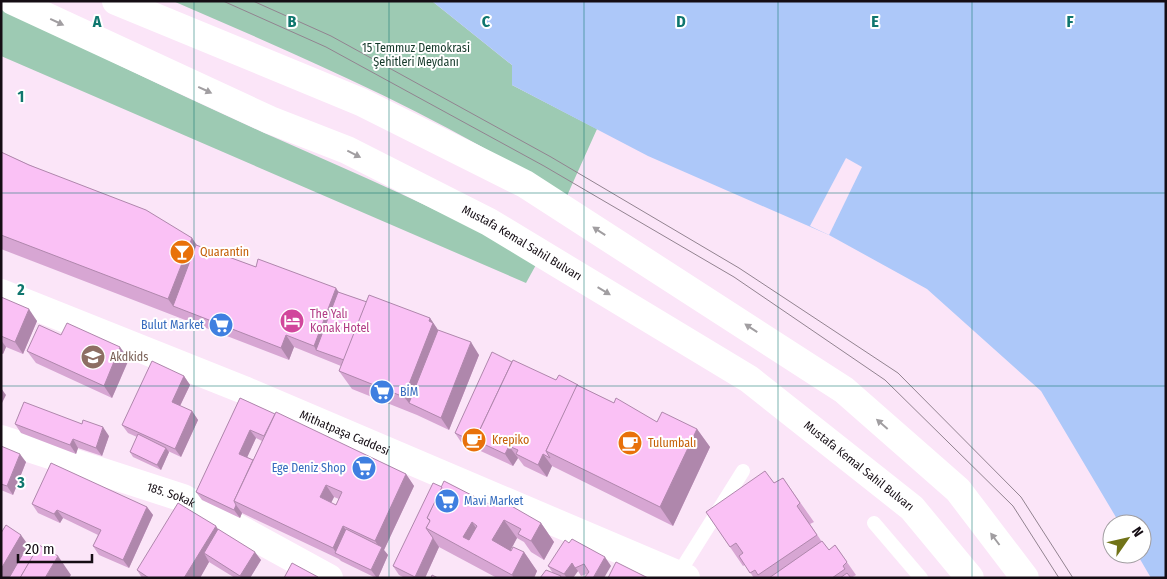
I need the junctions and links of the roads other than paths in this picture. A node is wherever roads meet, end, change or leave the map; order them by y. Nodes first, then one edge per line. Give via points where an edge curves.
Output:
1 (13, 1) edge
2 (116, 1) edge
3 (1, 293) edge
4 (1, 439) edge
5 (743, 471) dead end
6 (874, 523) dead end
7 (682, 576) edge
8 (328, 578) edge
9 (921, 578) edge
10 (970, 578) edge
11 (1025, 578) edge

1 -> 10 main road, Mustafa Kemal Sahil Bulvarı via 270,120 347,150 489,222 749,379 912,508
11 -> 2 main road via 958,490 844,390 525,184 361,102
3 - 7 main road, Mithatpaşa Caddesi via 244,390
4 - 8 main road, 185. Sokak via 181,503
5 - 7 lane
6 - 9 lane

